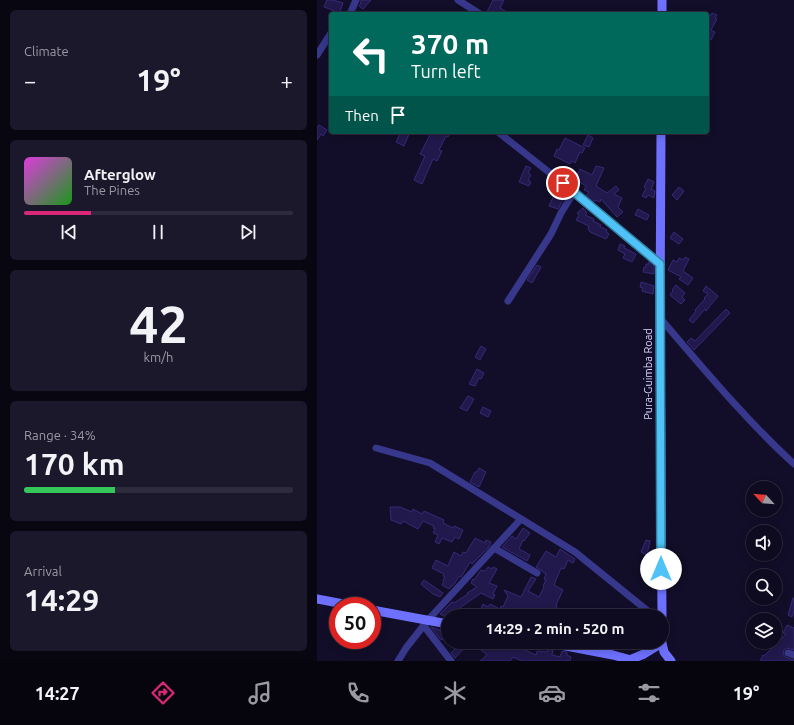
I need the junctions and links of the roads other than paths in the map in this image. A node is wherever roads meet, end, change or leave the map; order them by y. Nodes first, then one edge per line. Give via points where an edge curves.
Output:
1 (357, 0) edge
2 (458, 0) edge
3 (662, 0) edge
4 (352, 12) edge
5 (477, 12) edge
6 (662, 12) edge
7 (329, 36) edge
8 (317, 54) edge
9 (501, 134) edge
10 (661, 134) edge
11 (574, 192) junction
12 (660, 264) junction
13 (508, 301) dead end
14 (660, 318) junction
15 (376, 448) dead end
16 (794, 464) edge
17 (521, 519) junction
18 (494, 548) junction
19 (537, 573) dead end
20 (317, 599) edge
21 (329, 601) edge
22 (645, 609) edge
23 (662, 609) edge
24 (381, 612) edge
25 (426, 623) junction
26 (441, 624) edge
27 (580, 649) edge
28 (652, 649) edge
29 (662, 649) edge
30 (663, 649) edge
31 (634, 660) edge
32 (399, 661) edge
33 (451, 661) edge
34 (661, 661) edge
35 (671, 661) edge

1 - 4 street
2 - 5 street
3 - 6 main road
7 - 8 street
9 - 11 street
10 - 12 main road, Pura-Guimba Road
11 - 12 street
11 - 13 street via 551,234
12 - 14 main road, Pura-Guimba Road
14 - 16 street via 719,388
14 - 23 main road, Pura-Guimba Road
15 - 17 street via 430,463
17 - 18 street
17 - 22 street via 575,552
18 - 19 street
18 - 25 street
20 - 21 main road
24 - 25 main road
25 - 26 main road
25 - 32 street
25 - 33 street
27 - 31 main road
28 - 31 main road
29 - 34 main road
30 - 35 main road

